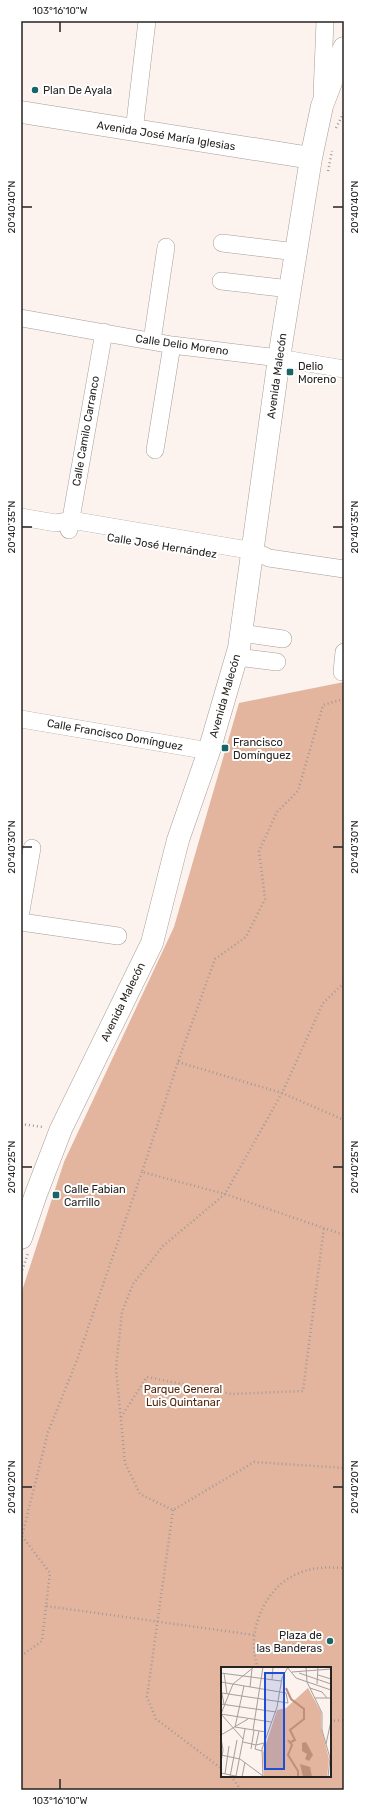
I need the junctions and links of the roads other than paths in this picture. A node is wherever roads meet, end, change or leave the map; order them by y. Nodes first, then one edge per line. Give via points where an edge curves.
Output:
1 (147, 21) edge
2 (325, 21) edge
3 (344, 48) edge
4 (344, 88) edge
5 (21, 112) edge
6 (321, 114) junction
7 (134, 131) junction
8 (312, 158) junction
9 (222, 243) dead end
10 (166, 247) dead end
11 (296, 252) junction
12 (221, 281) dead end
13 (290, 289) junction
14 (21, 318) edge
15 (104, 332) junction
16 (152, 341) junction
17 (172, 345) junction
18 (279, 358) junction
19 (344, 369) edge
20 (155, 450) dead end
21 (21, 517) edge
22 (65, 525) junction
23 (258, 557) junction
24 (344, 569) edge
25 (242, 633) junction
26 (283, 639) dead end
27 (344, 652) edge
28 (237, 657) junction
29 (277, 662) dead end
30 (342, 672) dead end
31 (21, 719) edge
32 (209, 751) junction
33 (32, 848) dead end
34 (21, 911) edge
35 (21, 922) edge
36 (118, 936) dead end
37 (36, 1194) junction
38 (21, 1211) edge
39 (21, 1238) edge

1 - 7 street
2 - 6 street
3 - 6 main road, Avenida Malecón
4 - 6 main road, Avenida Malecón via 331,110
5 - 7 main road, Avenida José María Iglesias
6 - 8 main road, Avenida Malecón
7 - 8 main road, Avenida José María Iglesias
8 - 11 main road, Avenida Malecón
9 - 11 street
10 - 16 street
11 - 13 main road, Avenida Malecón
12 - 13 street
13 - 18 main road, Avenida Malecón
14 - 15 street, Calle Delio Moreno
15 - 16 street, Calle Delio Moreno
15 - 22 street, Calle Camilo Carranco
16 - 17 street, Calle Delio Moreno
17 - 18 street, Calle Delio Moreno
17 - 20 street
18 - 19 street, Calle Delio Moreno
18 - 23 main road, Avenida Malecón
21 - 22 street, Calle José Hernández
22 - 23 street, Calle José Hernández
23 - 24 street, Calle José Hernández
23 - 25 main road, Avenida Malecón
25 - 26 street
25 - 28 main road, Avenida Malecón
27 - 30 street
28 - 29 street
28 - 32 main road, Avenida Malecón
31 - 32 street, Calle Francisco Domínguez
32 - 37 main road, Avenida Malecón via 178,840 152,943 61,1129
33 - 34 street
35 - 36 street
37 - 38 street
37 - 39 main road, Avenida Malecón

